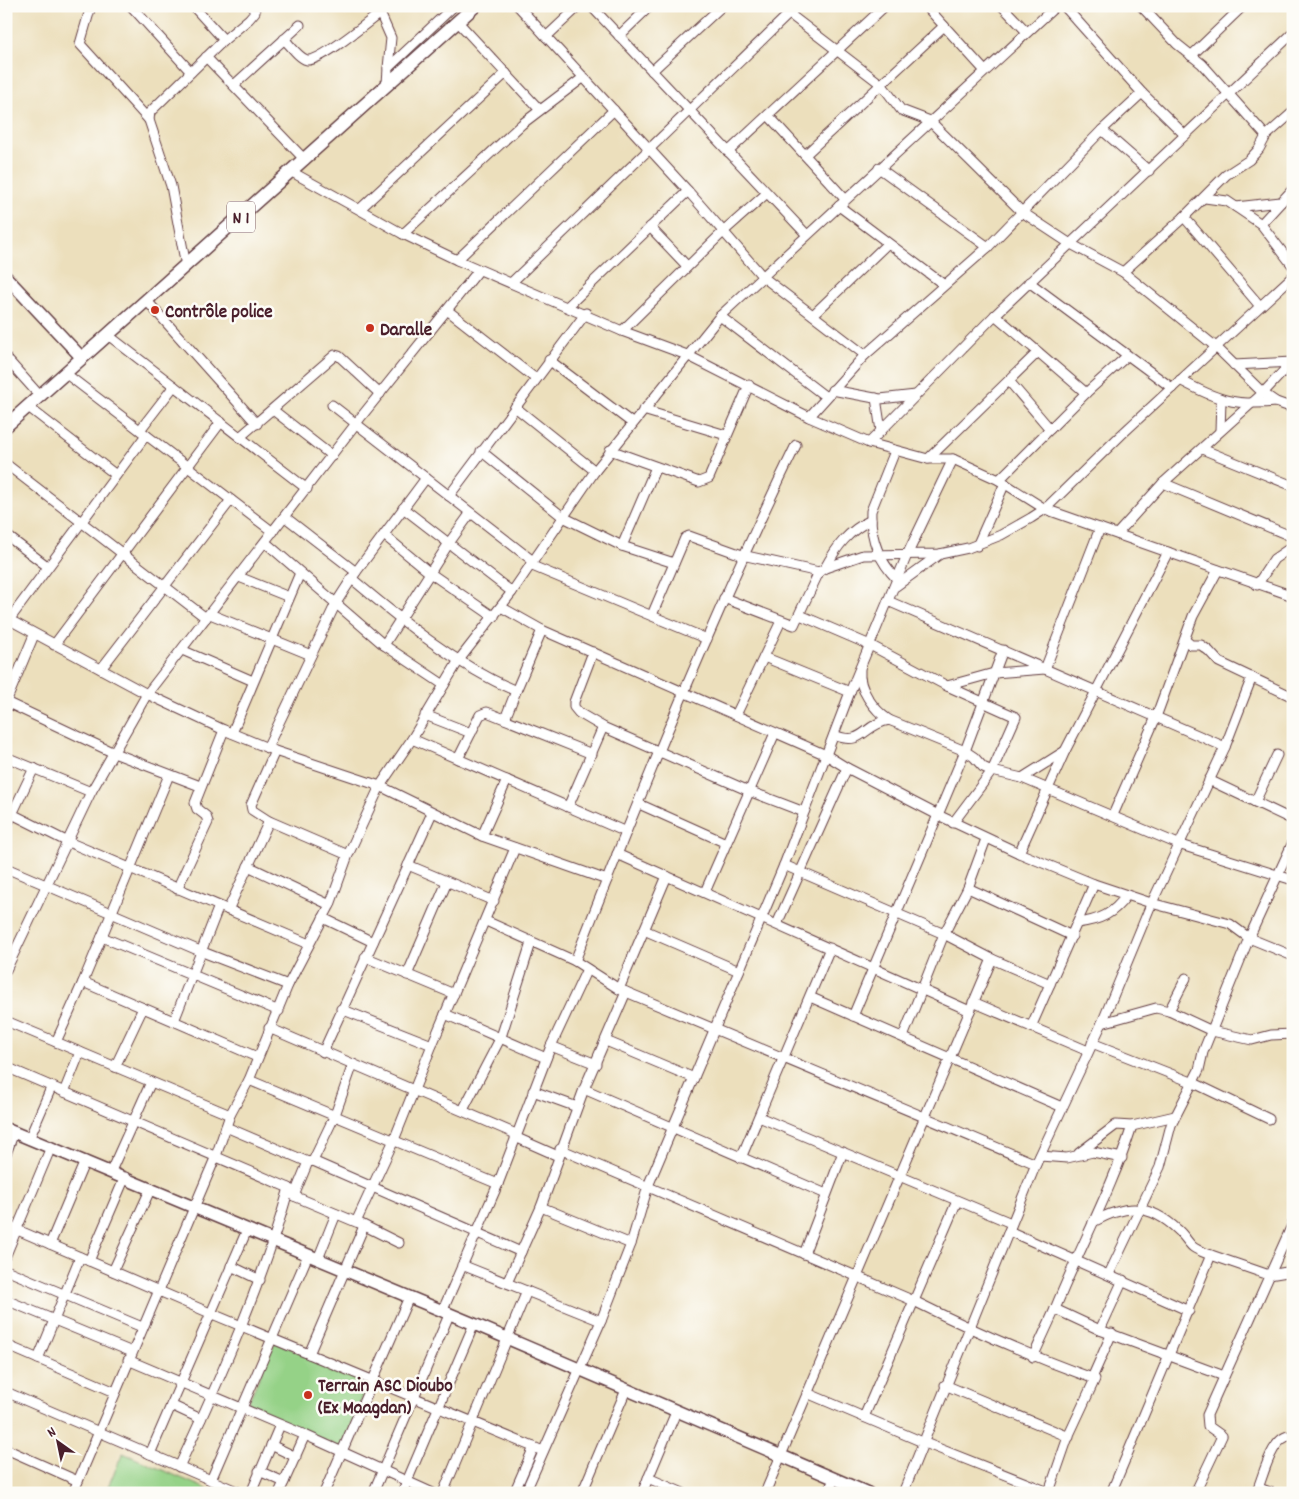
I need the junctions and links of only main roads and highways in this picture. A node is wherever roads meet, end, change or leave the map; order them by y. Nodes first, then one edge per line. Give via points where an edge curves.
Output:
1 (475, 6) edge
2 (6, 277) edge
3 (82, 358) junction
4 (7, 425) edge
5 (10, 1131) edge
6 (868, 1493) edge

1 - 3 highway, N 1
2 - 3 main road
3 - 4 highway, N 1
5 - 6 main road via 474,1324

